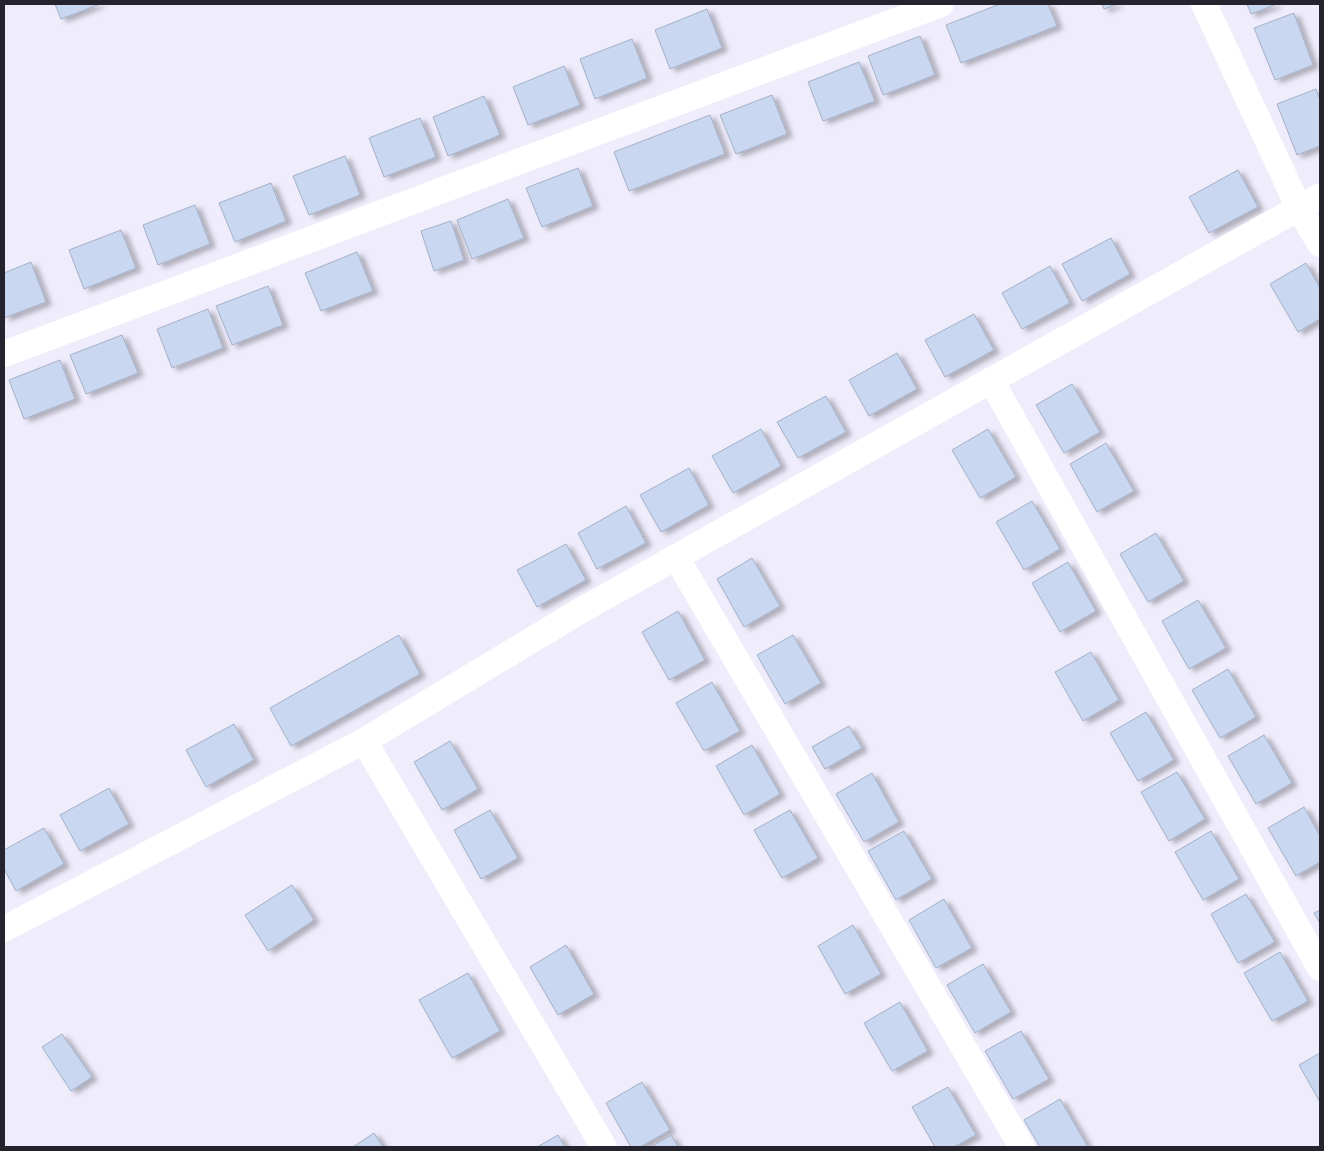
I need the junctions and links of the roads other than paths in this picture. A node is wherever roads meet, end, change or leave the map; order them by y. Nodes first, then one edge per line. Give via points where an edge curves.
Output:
1 (941, 4) edge
2 (1204, 4) edge
3 (1309, 202) edge
4 (1320, 244) edge
5 (4, 354) edge
6 (991, 380) junction
7 (676, 557) junction
8 (364, 741) junction
9 (4, 929) edge
10 (1320, 968) edge
11 (604, 1147) edge
12 (1022, 1147) edge

1 - 5 street
2 - 3 street
3 - 4 street
3 - 6 street
6 - 7 street
6 - 10 street
7 - 8 street
7 - 12 street
8 - 9 street
8 - 11 street

